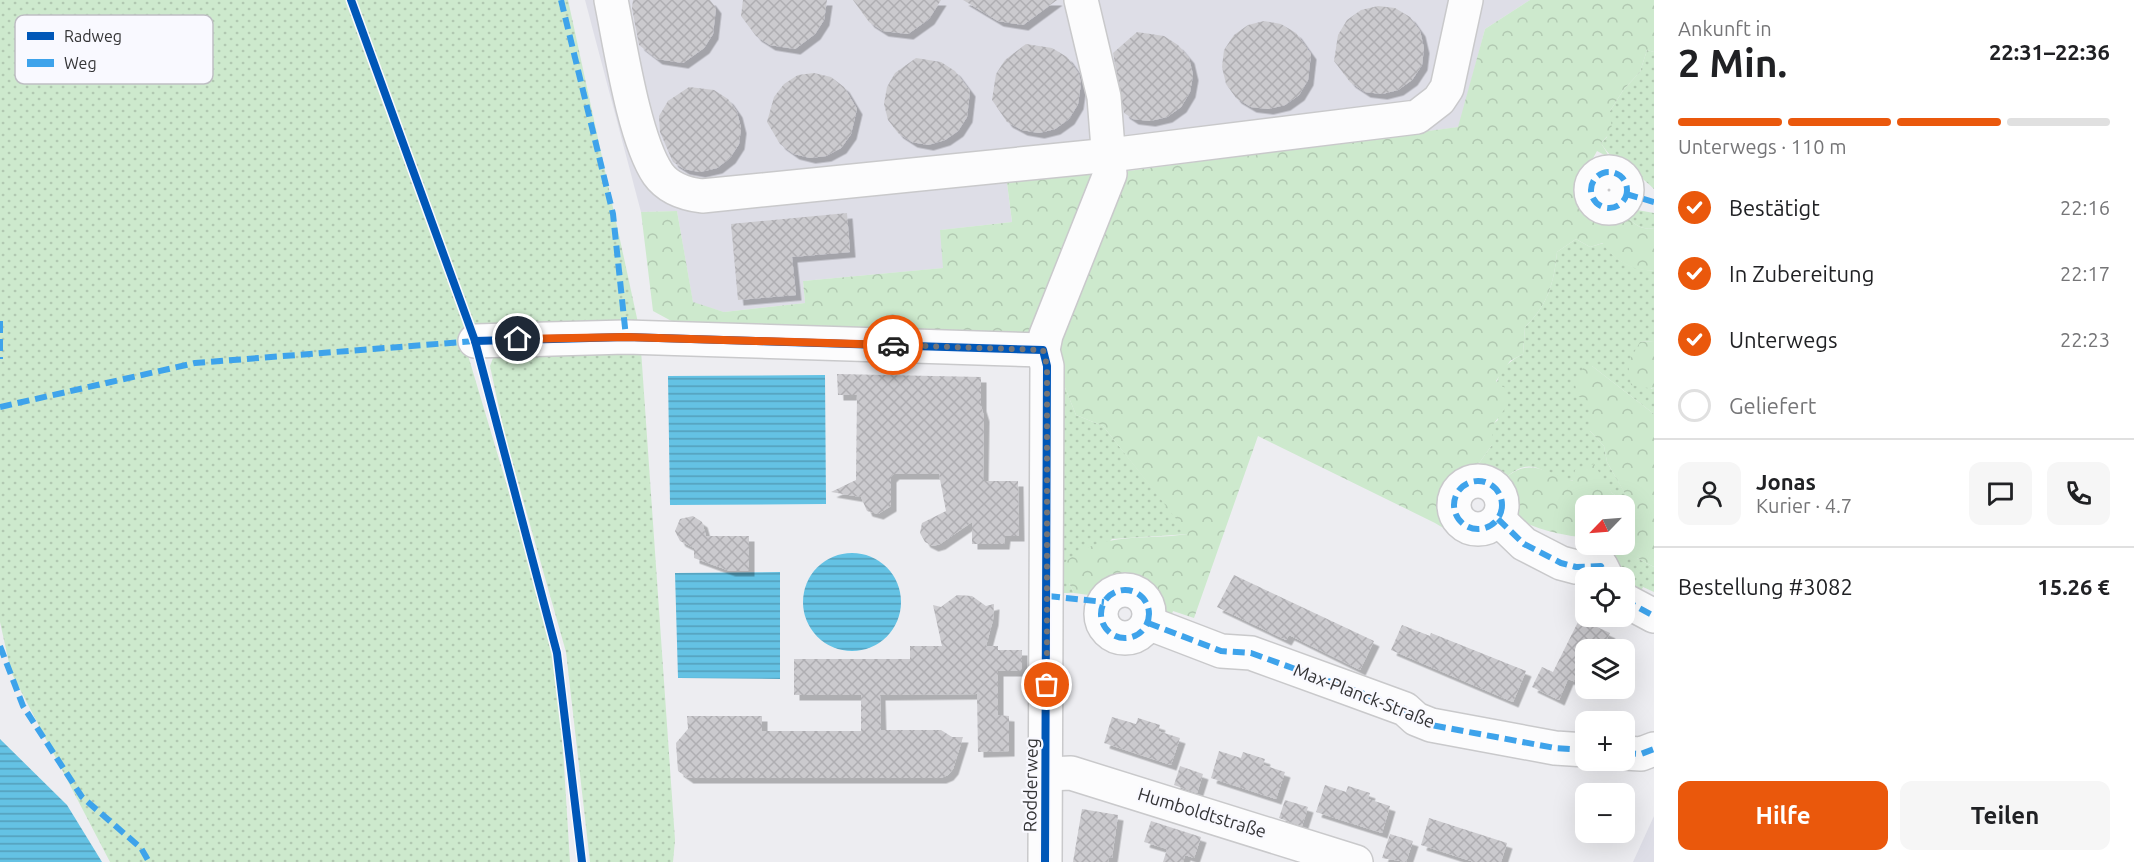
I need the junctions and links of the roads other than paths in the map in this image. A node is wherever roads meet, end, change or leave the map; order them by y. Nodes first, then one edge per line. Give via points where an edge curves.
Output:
1 (611, 0) edge
2 (1081, 0) edge
3 (1466, 0) edge
4 (1110, 155) junction
5 (475, 341) dead end
6 (1043, 350) junction
7 (1498, 519) dead end
8 (1602, 567) edge
9 (1635, 606) edge
10 (1654, 616) edge
11 (1148, 623) dead end
12 (1575, 749) edge
13 (1654, 749) edge
14 (1635, 754) edge
15 (1047, 774) junction
16 (1045, 862) edge
17 (1356, 862) edge

1 - 4 street via 630,92 650,159 659,176 687,194 702,196
2 - 4 street via 1104,97
3 - 4 street via 1447,88 1439,100 1417,117
4 - 6 street via 1110,174
5 - 6 street via 626,337
6 - 15 street, Rodderweg via 1047,366
7 - 8 street via 1524,544 1568,565
9 - 10 street
11 - 12 street, Max-Planck-Straße via 1221,651 1251,653 1406,709 1416,719 1431,725
13 - 14 street
15 - 16 street, Rodderweg
15 - 17 street, Humboldtstraße via 1071,773

